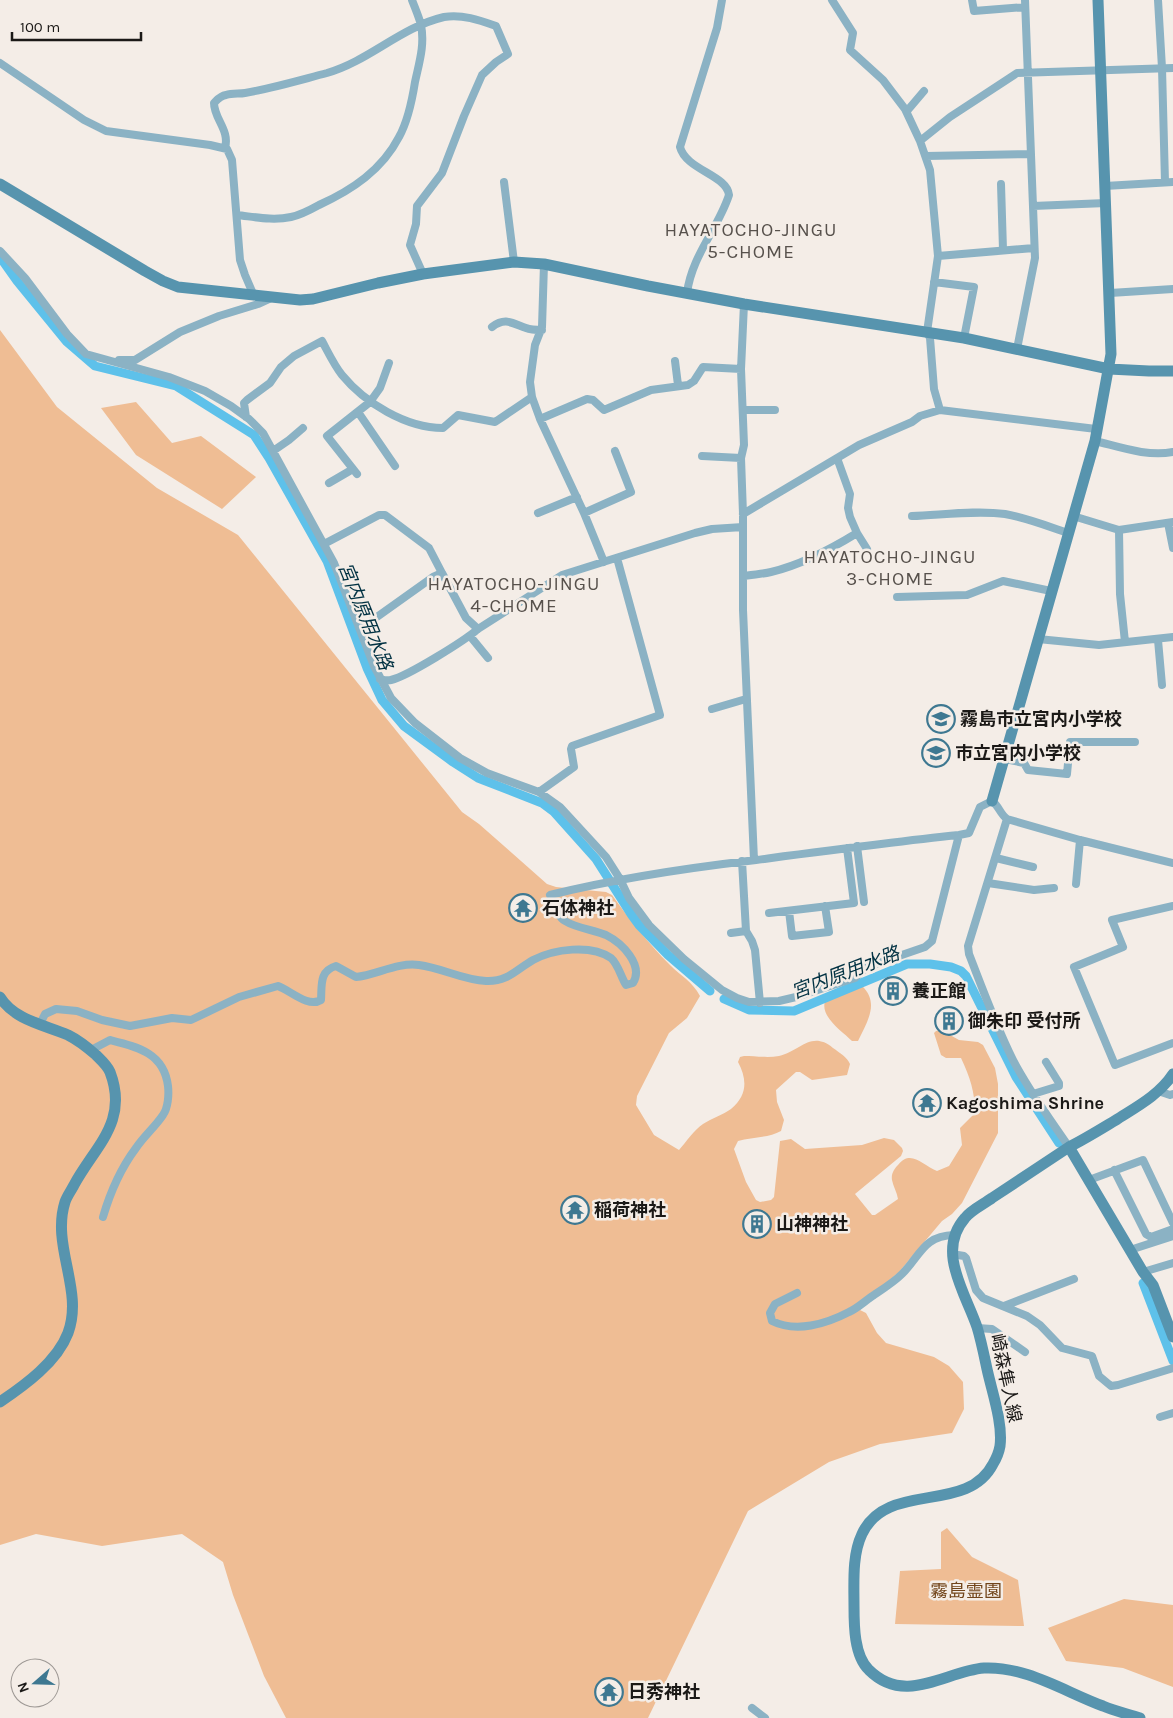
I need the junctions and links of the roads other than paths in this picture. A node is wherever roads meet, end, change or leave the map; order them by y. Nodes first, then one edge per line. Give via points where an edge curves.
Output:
1 (412, 0) edge
2 (722, 0) edge
3 (832, 0) edge
4 (972, 0) edge
5 (1098, 0) edge
6 (1158, 0) edge
7 (1025, 4) edge
8 (421, 24) junction
9 (0, 63) edge
10 (1162, 68) junction
11 (1173, 68) edge
12 (1101, 70) junction
13 (1028, 73) junction
14 (924, 91) dead end
15 (907, 111) junction
16 (1163, 121) junction
17 (1173, 121) edge
18 (920, 141) junction
19 (226, 148) junction
20 (1031, 154) junction
21 (926, 156) junction
22 (504, 182) dead end
23 (1169, 182) edge
24 (0, 184) edge
25 (1001, 184) dead end
26 (1105, 186) junction
27 (1106, 203) junction
28 (1033, 206) junction
29 (238, 214) junction
30 (1034, 248) junction
31 (1004, 250) junction
32 (0, 251) edge
33 (938, 256) junction
34 (514, 262) junction
35 (544, 264) junction
36 (423, 274) junction
37 (934, 282) junction
38 (1173, 289) edge
39 (687, 293) junction
40 (1110, 293) junction
41 (254, 296) junction
42 (271, 298) junction
43 (744, 304) junction
44 (492, 327) dead end
45 (542, 330) junction
46 (927, 332) junction
47 (964, 338) junction
48 (1017, 349) junction
49 (107, 360) junction
50 (675, 361) dead end
51 (389, 363) dead end
52 (741, 369) junction
53 (1109, 369) junction
54 (1173, 371) edge
55 (678, 386) junction
56 (532, 397) junction
57 (370, 402) junction
58 (743, 410) junction
59 (775, 410) dead end
60 (940, 410) junction
61 (358, 412) junction
62 (246, 417) junction
63 (540, 419) junction
64 (303, 428) dead end
65 (1096, 429) junction
66 (1095, 441) junction
67 (273, 451) junction
68 (615, 451) dead end
69 (1173, 452) edge
70 (702, 456) dead end
71 (741, 458) junction
72 (837, 458) junction
73 (395, 466) dead end
74 (328, 483) dead end
75 (577, 497) junction
76 (538, 513) dead end
77 (584, 513) junction
78 (743, 514) junction
79 (912, 516) dead end
80 (1073, 516) junction
81 (1170, 522) edge
82 (743, 527) junction
83 (1119, 530) junction
84 (857, 533) junction
85 (1068, 533) junction
86 (324, 544) junction
87 (1173, 548) edge
88 (867, 549) dead end
89 (617, 558) junction
90 (604, 562) junction
91 (442, 574) junction
92 (744, 576) junction
93 (1051, 591) junction
94 (897, 597) dead end
95 (360, 629) junction
96 (478, 629) junction
97 (470, 636) junction
98 (1173, 638) edge
99 (1038, 639) junction
100 (1158, 640) junction
101 (1125, 642) junction
102 (488, 658) dead end
103 (380, 679) junction
104 (1162, 685) dead end
105 (746, 699) junction
106 (712, 709) dead end
107 (1134, 742) dead end
108 (1005, 759) junction
109 (539, 792) junction
110 (992, 801) junction
111 (1008, 818) junction
112 (959, 835) junction
113 (1080, 840) junction
114 (857, 846) junction
115 (847, 848) junction
116 (996, 858) junction
117 (754, 860) junction
118 (742, 861) junction
119 (1173, 863) edge
120 (1032, 867) dead end
121 (618, 879) junction
122 (988, 883) junction
123 (1076, 884) dead end
124 (1054, 888) dead end
125 (864, 902) dead end
126 (825, 906) junction
127 (1173, 906) edge
128 (789, 911) junction
129 (769, 914) dead end
130 (746, 931) junction
131 (731, 933) dead end
132 (0, 997) edge
133 (760, 1003) junction
134 (40, 1024) junction
135 (1173, 1043) edge
136 (91, 1050) junction
137 (1046, 1062) dead end
138 (1173, 1074) edge
139 (1158, 1091) junction
140 (1032, 1094) junction
141 (1173, 1094) edge
142 (1069, 1147) junction
143 (1114, 1170) junction
144 (1089, 1180) junction
145 (103, 1217) dead end
146 (1173, 1223) edge
147 (1173, 1229) edge
148 (954, 1235) junction
149 (1173, 1236) edge
150 (1130, 1250) junction
151 (952, 1254) junction
152 (1173, 1263) edge
153 (1143, 1272) junction
154 (1074, 1279) dead end
155 (797, 1293) dead end
156 (1004, 1306) junction
157 (977, 1328) junction
158 (1173, 1337) edge
159 (1025, 1352) dead end
160 (1172, 1368) edge
161 (0, 1402) edge
162 (1173, 1413) edge
163 (1160, 1417) dead end
164 (752, 1708) dead end
165 (765, 1718) edge
166 (1140, 1718) edge

1 - 8 street
2 - 39 street via 717,28 680,147 689,161 726,186 729,195 697,260
3 - 15 street via 853,33 850,50 883,80
4 - 7 street via 974,11
5 - 12 street
6 - 10 street
7 - 13 street
8 - 19 street via 330,72 219,98 214,103 214,110 225,130
8 - 29 street via 421,53 407,117 395,144 372,172 335,198 292,217 264,219
8 - 36 street via 458,16 496,26 508,54 482,75 442,173 417,206 410,245
9 - 19 street via 84,120 106,131
10 - 11 street
10 - 12 street
10 - 16 street
12 - 13 street
12 - 26 street
13 - 18 street via 1017,73
13 - 20 street
14 - 15 street
15 - 18 street
16 - 17 street
16 - 23 street
18 - 21 street
19 - 29 street via 232,160
20 - 21 street
20 - 28 street
21 - 33 street
22 - 34 street
23 - 26 street
24 - 41 street via 163,281 188,288
25 - 31 street
26 - 27 street
27 - 28 street
27 - 40 street
28 - 30 street
29 - 41 street via 240,260
30 - 31 street
30 - 48 street via 1035,258
31 - 33 street
32 - 49 street via 86,354
33 - 37 street
34 - 35 street
34 - 36 street
35 - 39 street
35 - 45 street
36 - 42 street via 313,299
37 - 46 street
37 - 47 street via 974,287
38 - 40 street
39 - 43 street
40 - 53 street
41 - 42 street
42 - 49 street via 180,332 135,360
43 - 46 street
43 - 52 street
44 - 45 street via 501,321 509,321 528,329
45 - 56 street via 531,370
46 - 47 street
46 - 60 street
47 - 48 street
48 - 53 street
49 - 62 street via 169,376 204,391
50 - 55 street
51 - 57 street via 380,388
52 - 55 street via 703,367 694,381
52 - 58 street
53 - 54 street
53 - 65 street
55 - 63 street via 651,390 604,410 593,400 585,399
56 - 57 street via 497,421 458,415 442,428 414,423
56 - 63 street
57 - 61 street
57 - 62 street via 341,375 322,341 294,356 270,383 244,403
58 - 59 street
58 - 71 street
60 - 65 street
60 - 72 street via 920,416
61 - 73 street
61 - 74 street via 327,436 355,472
62 - 67 street via 263,433
63 - 75 street
64 - 67 street
65 - 66 street
66 - 69 street via 1160,455
66 - 80 street
67 - 86 street
68 - 77 street via 631,492
70 - 71 street
71 - 78 street
72 - 78 street
72 - 84 street via 850,494 848,512
75 - 76 street
75 - 77 street
77 - 90 street
78 - 82 street
79 - 85 street via 1003,514
80 - 83 street
80 - 85 street
81 - 83 street
81 - 87 street
82 - 89 street via 704,531
82 - 92 street
83 - 101 street
84 - 88 street
84 - 92 street via 794,564
85 - 93 street
86 - 91 street via 379,515 385,515 429,548
86 - 95 street
89 - 90 street
89 - 109 street via 660,715 572,746 574,767
90 - 96 street via 562,575
91 - 95 street via 433,577
91 - 96 street via 466,618
92 - 105 street
93 - 94 street via 1003,581 967,595
93 - 99 street
95 - 103 street
96 - 97 street
97 - 102 street
97 - 103 street via 400,677
98 - 100 street
99 - 101 street via 1099,645
99 - 108 street
100 - 101 street
100 - 104 street
103 - 109 street via 390,698 405,714 451,752 487,773
105 - 106 street
105 - 117 street
107 - 108 street via 1070,742 1067,774 1028,770 1024,763
108 - 110 street
109 - 121 street via 560,807 606,857
110 - 111 street
110 - 112 street via 980,807 969,833
111 - 113 street
111 - 116 street
112 - 114 street
112 - 133 street via 932,941 925,948 867,968 855,978 796,997
113 - 119 street
113 - 123 street
114 - 115 street
114 - 125 street
115 - 117 street
115 - 126 street via 854,902
116 - 120 street
116 - 122 street
117 - 118 street
118 - 121 street
118 - 130 street
121 - 133 street via 639,913 684,959 728,994 743,1001
121 - 134 street via 550,895 566,922 606,935 633,960 636,977 633,983 626,985 612,959 582,949 548,954 516,973 486,982 418,965 356,977 336,966 324,973 321,1000 316,1003 278,986 239,997 191,1020 172,1018 130,1026 56,1008 45,1014
122 - 124 street via 1034,890
122 - 140 street via 968,946 969,954 1013,1061
126 - 128 street
126 - 128 street via 829,932 792,936
127 - 135 street via 1112,920 1123,947 1074,966 1115,1064
128 - 129 street
130 - 131 street
130 - 133 street via 755,950
132 - 134 street via 16,1013
134 - 136 street via 68,1035
136 - 145 street via 110,1040 138,1047 156,1058 167,1074 169,1095 164,1114 135,1149 121,1173
136 - 161 street via 110,1072 116,1108 108,1131 65,1202 62,1244 73,1316 62,1345 44,1366
137 - 140 street via 1059,1086
138 - 139 street, 崎森隼人線
139 - 141 street
139 - 142 street, 崎森隼人線
140 - 142 street
142 - 144 street
142 - 148 street, 崎森隼人線 via 965,1216
143 - 144 street
143 - 146 street via 1143,1160
143 - 147 street via 1146,1234 1151,1237
144 - 150 street
148 - 151 street, 崎森隼人線
148 - 155 street via 930,1240 901,1275 849,1312 813,1325 793,1327 772,1321 770,1313 775,1304
149 - 150 street
150 - 153 street
151 - 156 street via 966,1258 976,1290 983,1298
151 - 157 street, 崎森隼人線
152 - 153 street
153 - 158 street via 1152,1285
154 - 156 street
156 - 160 street via 1040,1325 1062,1348 1092,1356 1099,1376 1111,1386
157 - 159 street via 992,1329
157 - 166 street, 崎森隼人線 via 998,1421 1000,1446 984,1477 967,1489 895,1505 878,1514 867,1526 856,1557 854,1584 854,1621 861,1657 868,1670 901,1686 922,1685 981,1668 1007,1668
162 - 163 street
164 - 165 street

